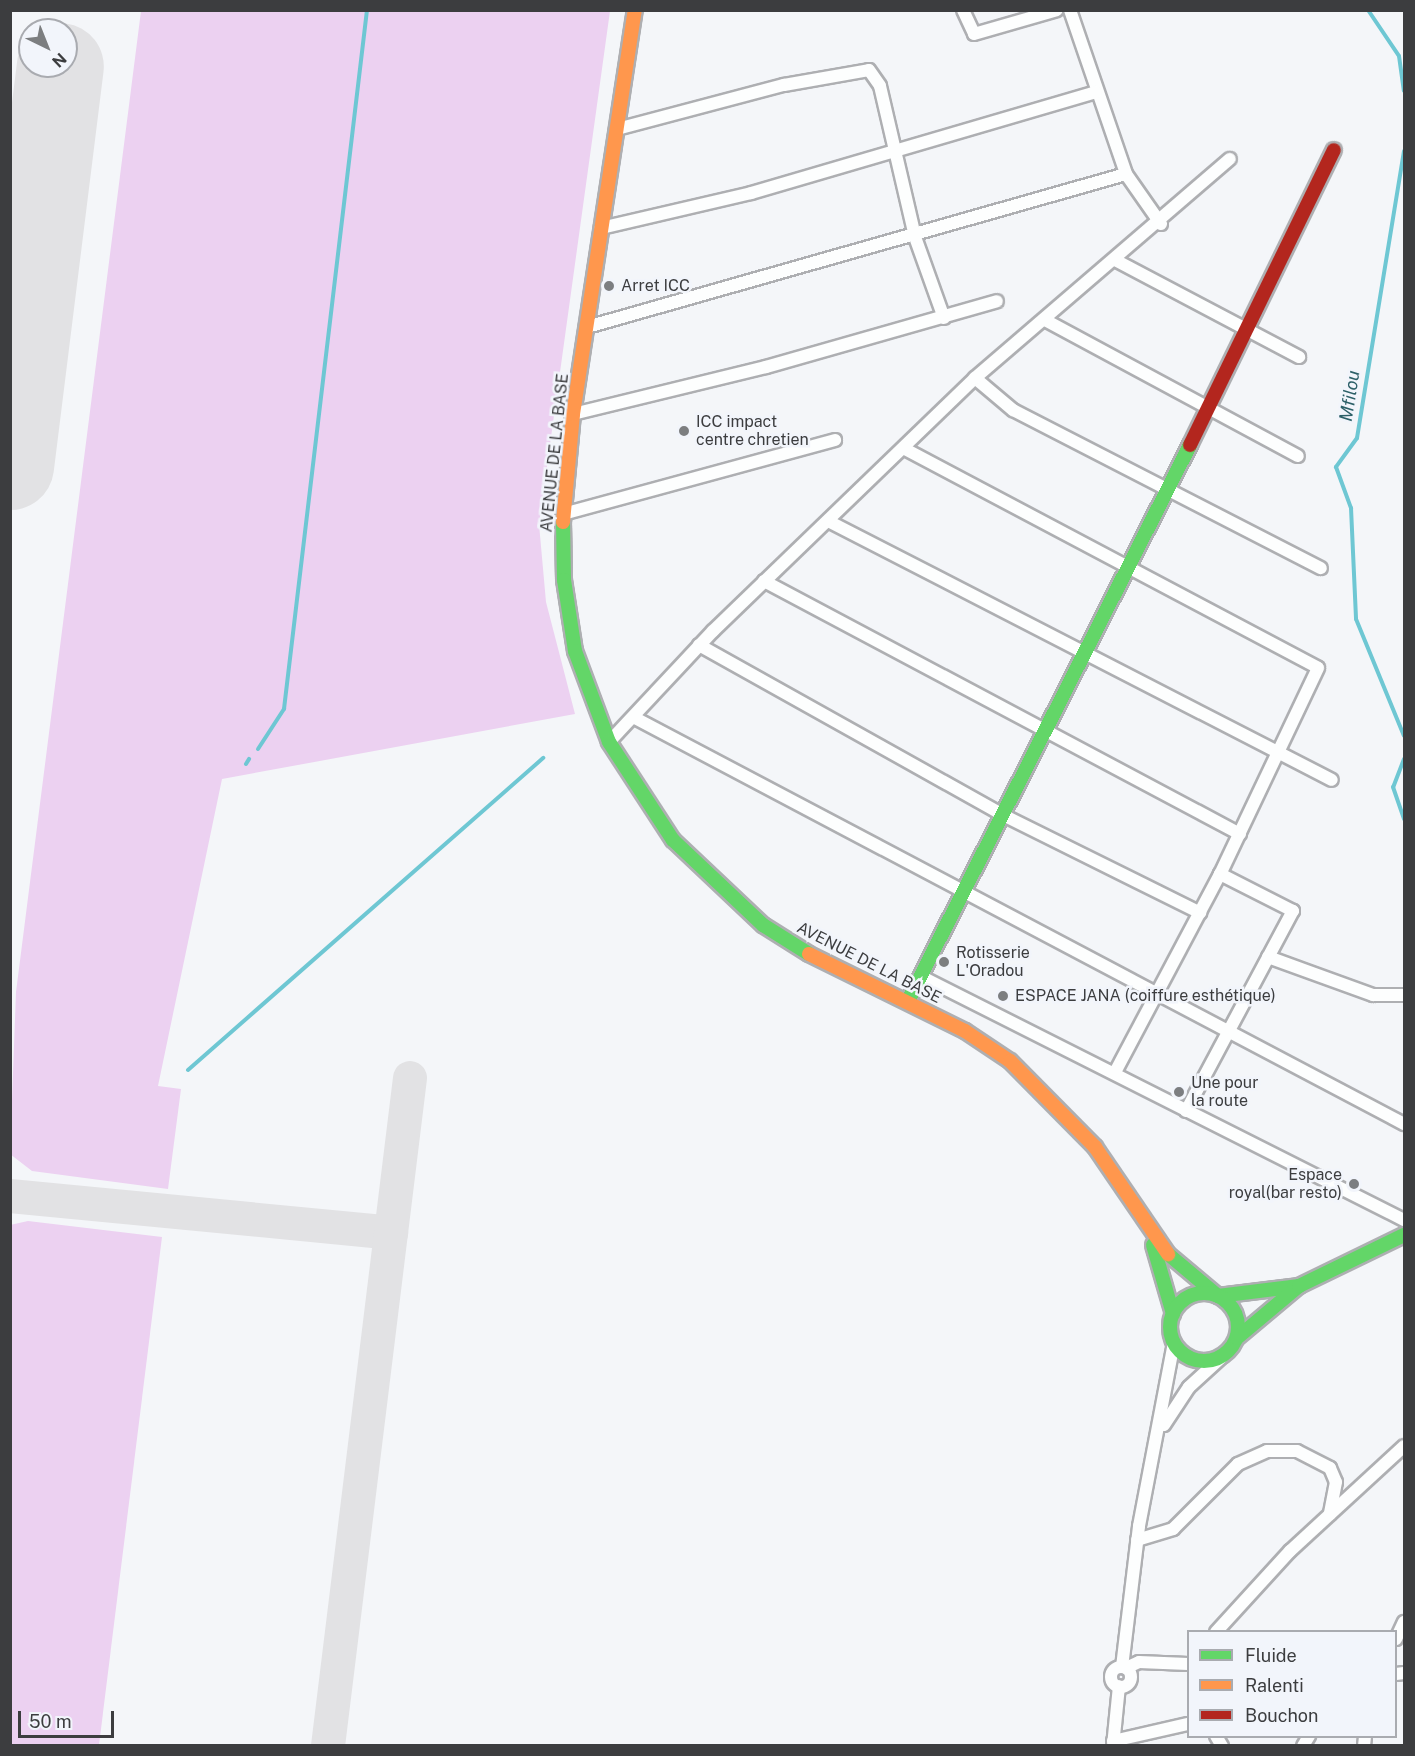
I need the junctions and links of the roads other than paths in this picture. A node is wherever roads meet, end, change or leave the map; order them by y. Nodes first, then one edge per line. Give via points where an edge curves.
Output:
1 (635, 10) edge
2 (963, 10) edge
3 (1056, 10) edge
4 (1070, 10) edge
5 (1096, 92) junction
6 (617, 129) junction
7 (1334, 150) dead end
8 (891, 151) junction
9 (1230, 159) dead end
10 (1126, 174) junction
11 (1161, 224) junction
12 (601, 228) junction
13 (915, 237) junction
14 (1117, 261) junction
15 (997, 301) dead end
16 (944, 318) junction
17 (1045, 320) junction
18 (586, 327) junction
19 (1249, 329) junction
20 (1299, 357) dead end
21 (975, 378) junction
22 (1211, 406) junction
23 (573, 414) junction
24 (834, 440) dead end
25 (904, 449) junction
26 (1298, 456) dead end
27 (1170, 487) junction
28 (563, 514) junction
29 (830, 522) junction
30 (1130, 568) junction
31 (1321, 568) dead end
32 (764, 581) junction
33 (699, 645) junction
34 (1087, 654) junction
35 (635, 718) junction
36 (1047, 732) junction
37 (609, 742) junction
38 (1276, 749) junction
39 (1332, 780) dead end
40 (1005, 816) junction
41 (1240, 834) junction
42 (1220, 874) junction
43 (966, 890) junction
44 (1200, 913) junction
45 (1268, 957) junction
46 (922, 977) junction
47 (1159, 993) junction
48 (1404, 995) edge
49 (909, 999) junction
50 (1229, 1030) junction
51 (1115, 1072) junction
52 (1186, 1111) junction
53 (1404, 1124) edge
54 (1142, 1219) junction
55 (1404, 1220) edge
56 (1404, 1235) edge
57 (1299, 1287) junction
58 (1218, 1296) junction
59 (1173, 1314) junction
60 (1237, 1338) junction
61 (1174, 1343) junction
62 (1223, 1356) junction
63 (1157, 1436) junction
64 (1404, 1446) edge
65 (1330, 1515) junction
66 (1137, 1540) junction
67 (1218, 1630) edge
68 (1182, 1664) edge
69 (1124, 1668) junction
70 (1187, 1724) edge
71 (1113, 1743) edge

1 - 6 main road, AVENUE DE LA BASE
2 - 3 street via 974,34
4 - 5 street
5 - 8 street
5 - 10 street
6 - 8 street via 858,68 876,76
6 - 12 main road, AVENUE DE LA BASE
7 - 19 main road
8 - 12 street via 751,193
8 - 13 street
9 - 11 street
10 - 11 street
10 - 13 street
11 - 14 street
12 - 18 main road, AVENUE DE LA BASE
13 - 16 street
13 - 18 street
14 - 17 street
14 - 19 street
15 - 16 street
16 - 23 street
17 - 21 street
17 - 22 street
18 - 23 main road, AVENUE DE LA BASE
19 - 20 street
19 - 22 main road
21 - 25 street
21 - 27 street via 1013,410
22 - 26 street
22 - 27 main road
23 - 28 main road, AVENUE DE LA BASE
24 - 28 street
25 - 29 street
25 - 30 street
27 - 30 main road
27 - 31 street
28 - 37 main road, AVENUE DE LA BASE via 564,580 575,651
29 - 32 street
29 - 34 street
30 - 34 main road
30 - 38 street via 1316,664 1318,672
32 - 33 street
32 - 36 street
33 - 35 street
33 - 40 street
34 - 36 main road
34 - 38 street
35 - 37 street
35 - 43 street
36 - 40 main road
36 - 41 street
37 - 49 main road, AVENUE DE LA BASE via 673,840 736,903 821,961
38 - 39 street
38 - 41 street
40 - 43 main road
40 - 44 street
41 - 42 street
42 - 44 street
42 - 45 street via 1293,911
43 - 46 main road
43 - 47 street
44 - 47 street
45 - 48 street via 1373,995
45 - 50 street
46 - 49 main road
46 - 51 street
47 - 50 street
47 - 51 street
49 - 54 main road, AVENUE DE LA BASE via 1010,1061 1058,1105 1095,1147
50 - 52 street
50 - 53 street
51 - 52 street
52 - 55 street
54 - 58 main road, AVENUE DE LA BASE via 1171,1259
54 - 59 main road, AVENUE DE LA BASE via 1164,1272
56 - 57 main road
57 - 58 main road
57 - 60 main road
58 - 59 main road via 1197,1294
58 - 60 main road via 1233,1308
59 - 61 main road
60 - 62 main road
61 - 62 main road via 1190,1359
61 - 63 street
62 - 63 street via 1189,1387
63 - 66 street
64 - 65 street
65 - 66 street via 1336,1482 1330,1468 1297,1451 1267,1451 1238,1464 1173,1529
65 - 67 street
66 - 69 street
68 - 69 street via 1139,1662
69 - 71 street via 1112,1673 1119,1686
70 - 71 street

